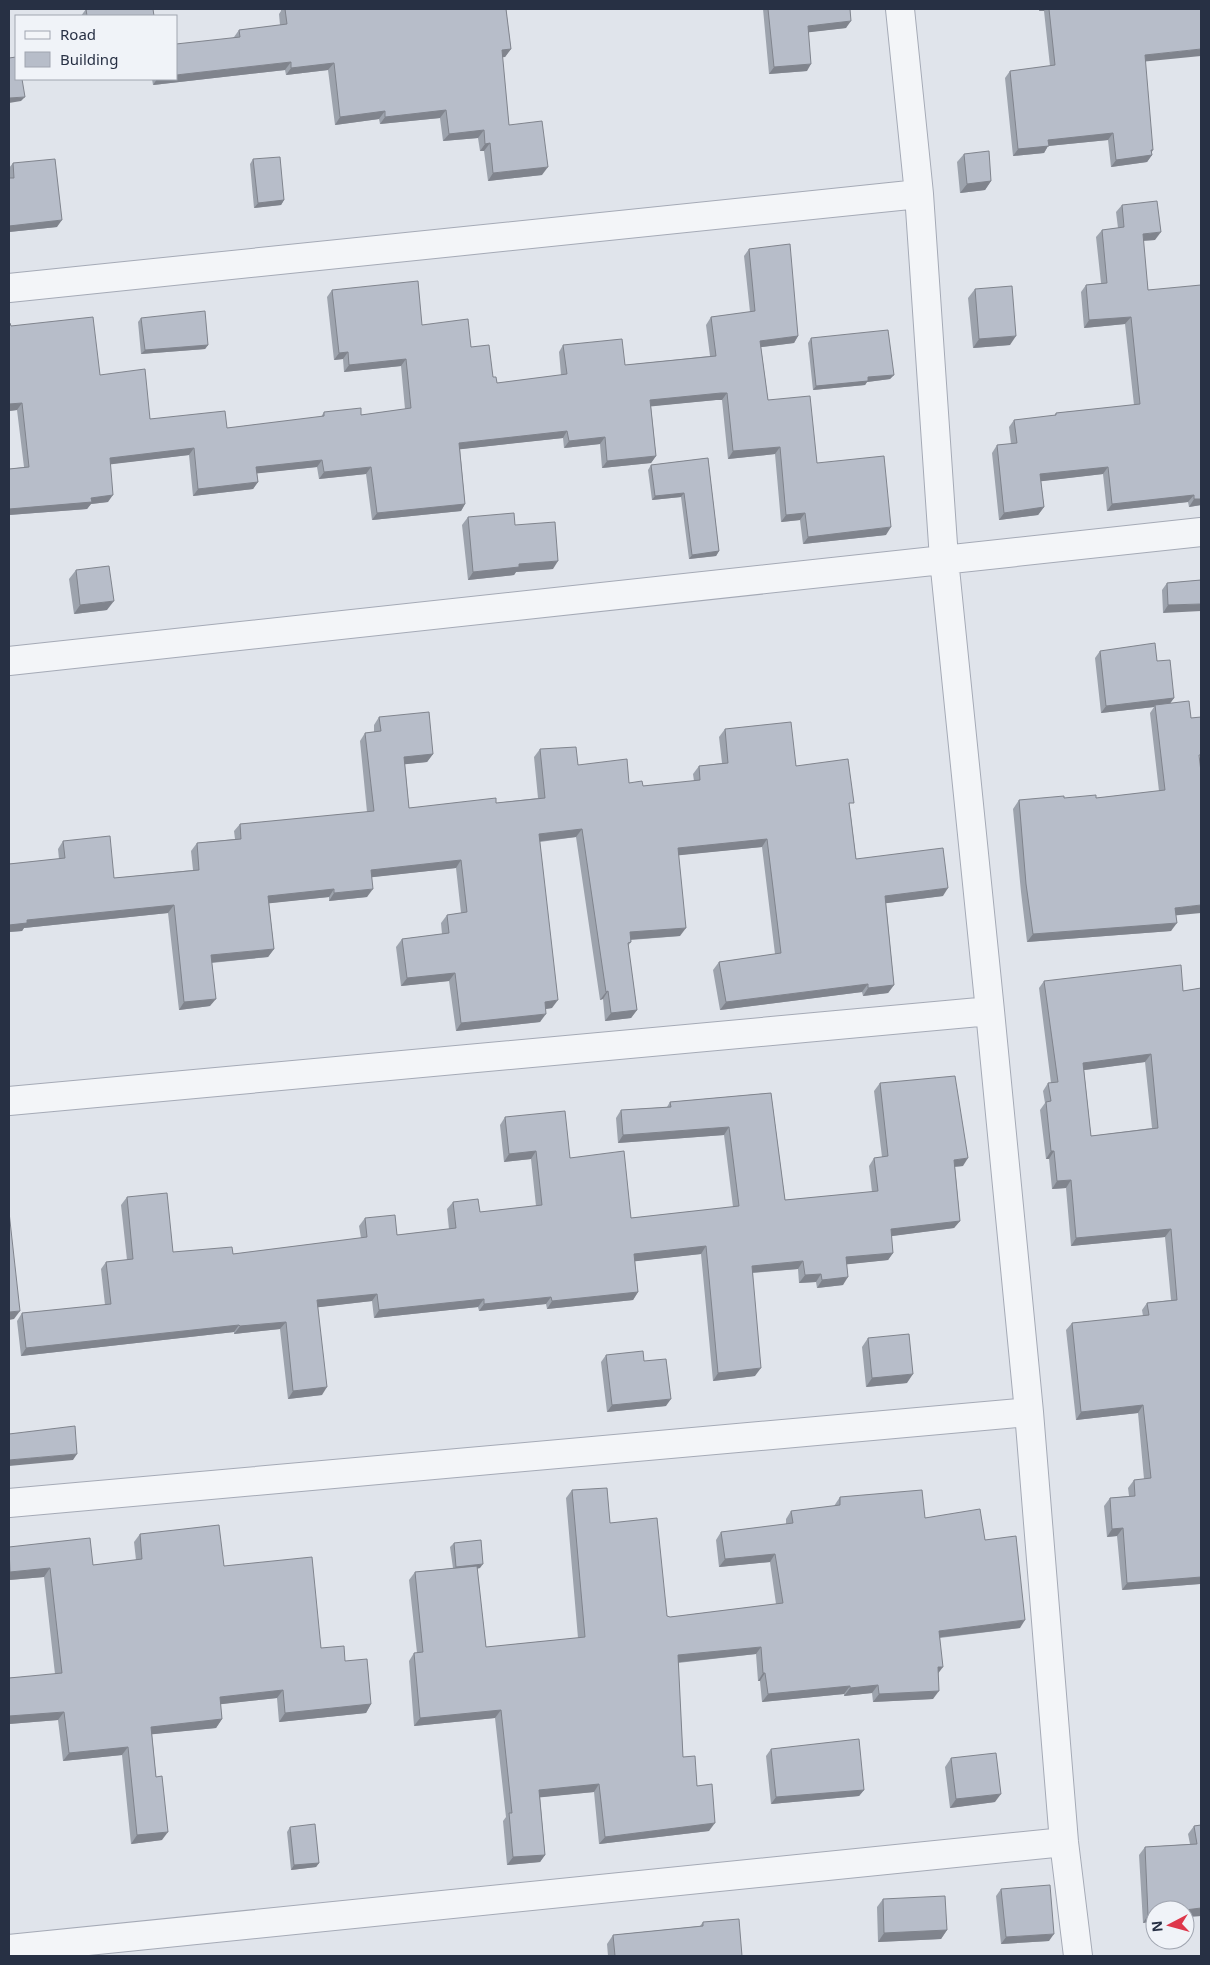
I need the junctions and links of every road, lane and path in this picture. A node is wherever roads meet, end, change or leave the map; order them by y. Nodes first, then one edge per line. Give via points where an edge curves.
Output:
1 (900, 9) edge
2 (919, 194) junction
3 (9, 288) edge
4 (1201, 532) edge
5 (944, 559) junction
6 (9, 660) edge
7 (990, 1011) junction
8 (9, 1102) edge
9 (1029, 1412) junction
10 (9, 1503) edge
11 (1064, 1842) junction
12 (9, 1949) edge
13 (1078, 1956) edge

1 - 2 street
2 - 3 street
2 - 5 street
4 - 5 street
5 - 6 street
5 - 7 street
7 - 8 street
7 - 9 street
9 - 10 street
9 - 11 street
11 - 12 street
11 - 13 street

